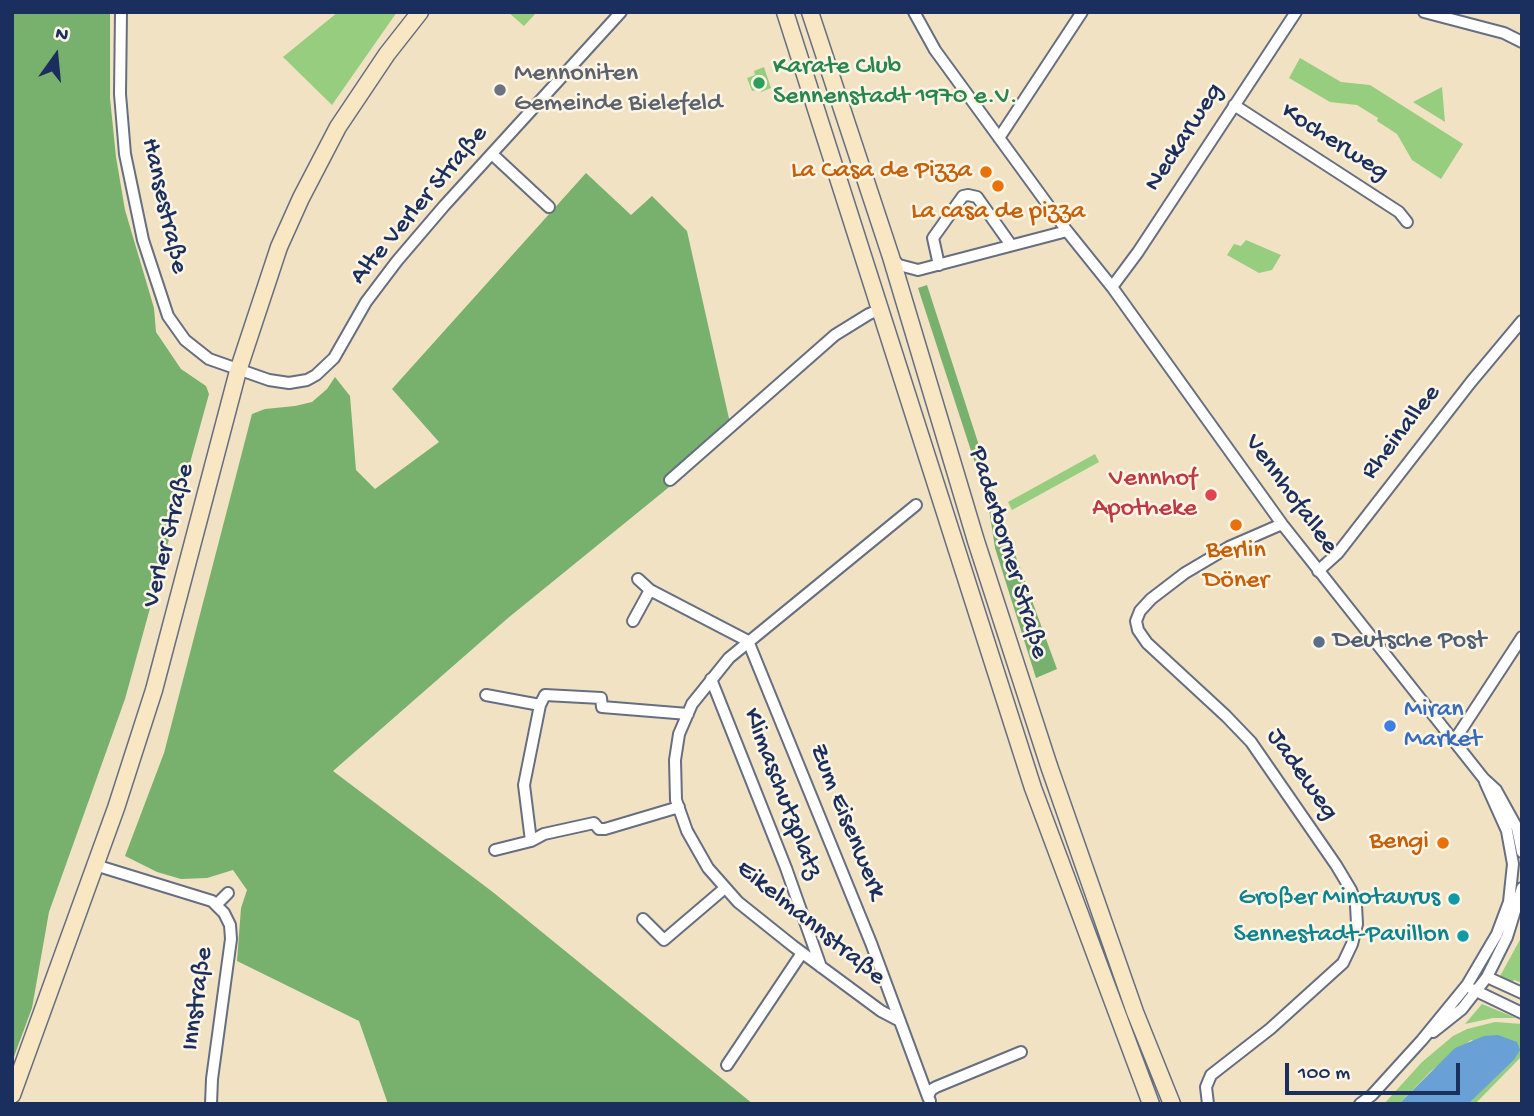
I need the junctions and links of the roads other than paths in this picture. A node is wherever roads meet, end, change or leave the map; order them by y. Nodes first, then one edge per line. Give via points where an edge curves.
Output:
1 (121, 12) edge
2 (420, 12) edge
3 (621, 12) edge
4 (785, 12) edge
5 (810, 12) edge
6 (914, 12) edge
7 (1082, 12) edge
8 (1296, 12) edge
9 (1424, 12) edge
10 (1522, 42) edge
11 (1234, 105) junction
12 (999, 138) junction
13 (492, 154) junction
14 (549, 207) dead end
15 (1406, 222) dead end
16 (1067, 231) junction
17 (1011, 245) junction
18 (891, 257) junction
19 (939, 265) junction
20 (1112, 287) junction
21 (881, 309) junction
22 (1522, 321) edge
23 (238, 370) junction
24 (670, 480) dead end
25 (916, 505) dead end
26 (1282, 524) junction
27 (1318, 571) junction
28 (638, 579) dead end
29 (650, 590) junction
30 (633, 621) dead end
31 (1522, 637) edge
32 (748, 641) junction
33 (711, 679) junction
34 (486, 695) dead end
35 (540, 705) junction
36 (688, 714) junction
37 (1454, 741) junction
38 (1483, 779) junction
39 (679, 807) junction
40 (531, 841) junction
41 (495, 850) dead end
42 (1522, 852) edge
43 (95, 865) junction
44 (725, 888) junction
45 (1522, 888) edge
46 (228, 893) dead end
47 (217, 904) junction
48 (643, 919) dead end
49 (802, 953) junction
50 (821, 967) junction
51 (1487, 977) junction
52 (1472, 989) junction
53 (1519, 992) edge
54 (1507, 1006) junction
55 (1522, 1013) edge
56 (900, 1021) junction
57 (1021, 1052) dead end
58 (727, 1065) dead end
59 (12, 1096) edge
60 (1369, 1099) edge
61 (929, 1100) edge
62 (211, 1104) edge
63 (1151, 1104) edge
64 (1172, 1104) edge
65 (1208, 1104) edge
66 (1360, 1104) edge

1 - 23 street, Hansestraße via 119,85 125,154 155,277 172,324 185,340 209,359
2 - 23 main road, Verler Straße via 356,99 322,156 279,247
3 - 13 street, Alte Verler Straße
4 - 21 main road, Paderborner Straße
5 - 18 main road, Paderborner Straße
6 - 12 street, Vennhofallee via 935,50
7 - 12 street
8 - 11 street, Neckarweg
9 - 10 street
11 - 15 street, Kocherweg via 1399,212
11 - 20 street, Neckarweg
12 - 16 street, Vennhofallee
13 - 14 street
13 - 23 street, Alte Verler Straße via 379,284 324,368 307,380 289,383
16 - 17 street
16 - 20 street, Vennhofallee
17 - 19 street
17 - 19 street via 977,197 962,196 933,238
18 - 19 street via 899,265 918,270
18 - 64 main road, Paderborner Straße via 1049,766
20 - 26 street, Vennhofallee
21 - 24 street via 835,335
21 - 63 main road, Paderborner Straße via 1033,788
22 - 27 street, Rheinallee via 1338,553
23 - 43 main road, Verler Straße via 155,690
25 - 32 street, Eikelmannstraße
26 - 27 street, Vennhofallee
26 - 65 street, Jadeweg via 1185,573 1151,599 1136,621 1147,643 1251,742 1336,865 1356,905 1357,924 1343,963 1270,1030 1211,1075 1206,1087
27 - 37 street, Vennhofallee
28 - 29 street
29 - 30 street
29 - 32 street
31 - 37 street
32 - 33 street, Eikelmannstraße
32 - 56 street, Zum Eisenwerk
33 - 36 street, Eikelmannstraße
33 - 50 street, Klimaschutzplatz
34 - 35 street
35 - 36 street via 545,695 601,698 602,706
35 - 40 street via 524,785
36 - 39 street, Eikelmannstraße via 675,760
37 - 38 street, Vennhofallee
38 - 42 street via 1507,808
38 - 52 street via 1507,831 1513,877 1497,933
39 - 40 street via 606,829 594,824
39 - 44 street, Eikelmannstraße via 708,868
40 - 41 street
43 - 47 street
43 - 59 main road, Verler Straße
44 - 48 street via 664,940
44 - 49 street, Eikelmannstraße
45 - 51 street via 1507,937
46 - 47 street
47 - 62 street, Innstraße via 230,925 230,939
49 - 50 street, Eikelmannstraße
49 - 58 street
50 - 56 street, Eikelmannstraße
51 - 52 street
51 - 53 street
52 - 54 street
52 - 60 street
53 - 54 street
54 - 55 street
56 - 61 street
57 - 61 street via 936,1087
60 - 66 street

